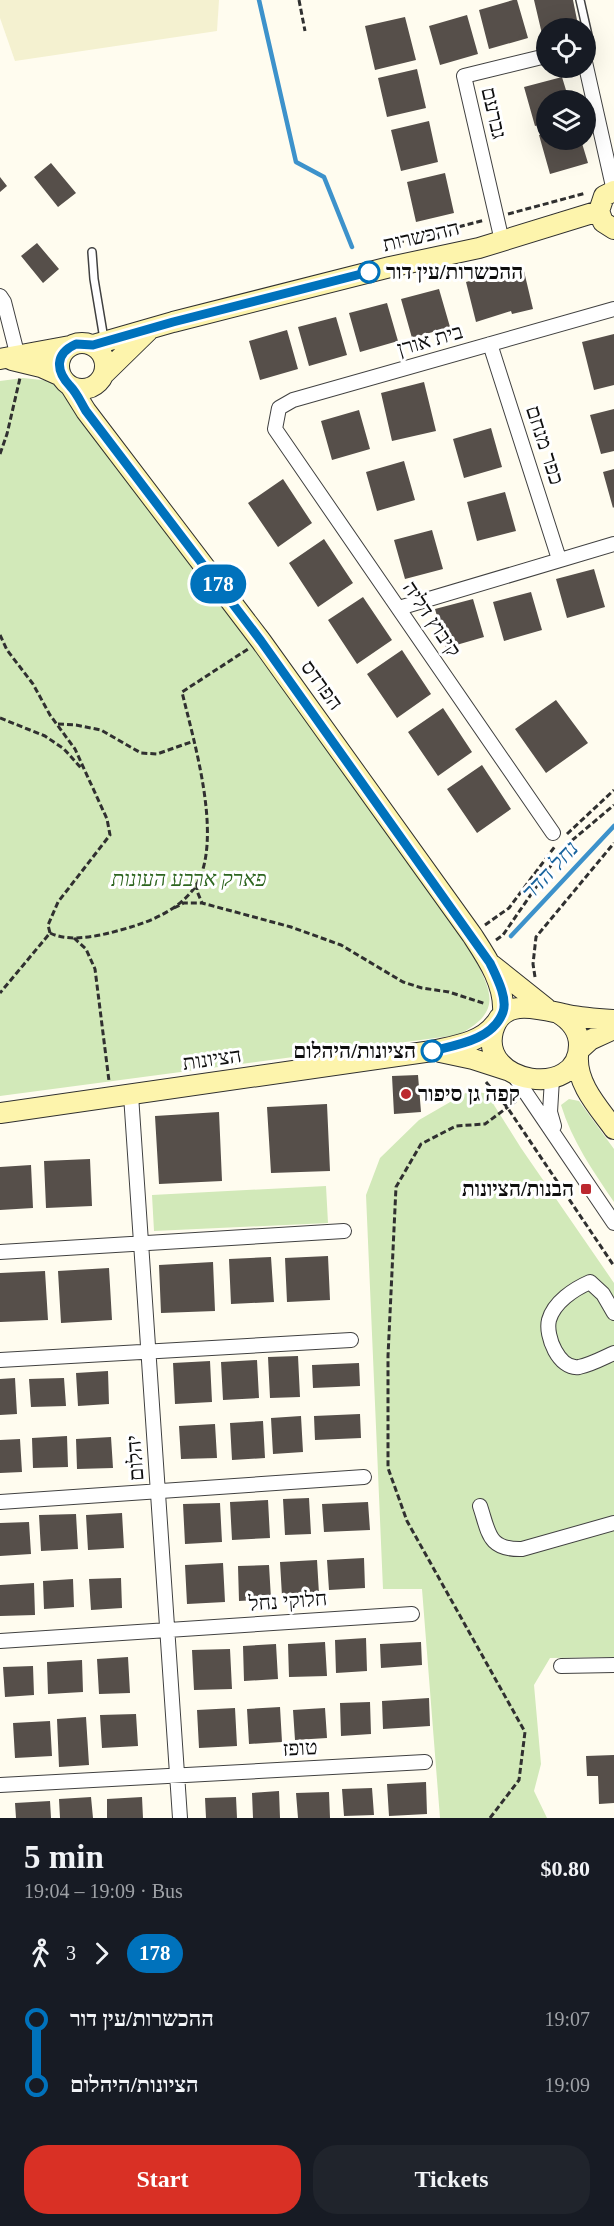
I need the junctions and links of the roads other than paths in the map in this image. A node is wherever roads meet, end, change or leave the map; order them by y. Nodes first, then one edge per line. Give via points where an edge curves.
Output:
1 (580, 0) edge
2 (584, 18) edge
3 (536, 58) edge
4 (589, 78) edge
5 (614, 191) edge
6 (599, 211) junction
7 (614, 228) edge
8 (502, 241) junction
9 (92, 252) dead end
10 (0, 296) edge
11 (614, 309) edge
12 (148, 331) junction
13 (98, 344) junction
14 (490, 344) junction
15 (70, 346) junction
16 (10, 359) edge
17 (102, 378) junction
18 (66, 382) junction
19 (275, 429) joint
20 (108, 440) junction
21 (614, 544) edge
22 (559, 559) junction
23 (399, 608) junction
24 (560, 836) road end
25 (481, 950) junction
26 (554, 1012) junction
27 (500, 1016) junction
28 (614, 1020) edge
29 (614, 1029) edge
30 (432, 1051) junction
31 (579, 1053) junction
32 (510, 1072) junction
33 (555, 1078) junction
34 (131, 1095) junction
35 (591, 1099) junction
36 (0, 1113) edge
37 (614, 1129) edge
38 (560, 1142) junction
39 (614, 1223) edge
40 (344, 1231) dead end
41 (141, 1242) junction
42 (0, 1252) edge
43 (614, 1313) edge
44 (351, 1340) dead end
45 (148, 1352) junction
46 (614, 1353) edge
47 (0, 1360) edge
48 (364, 1477) dead end
49 (158, 1491) junction
50 (0, 1502) edge
51 (480, 1506) dead end
52 (614, 1523) edge
53 (412, 1614) dead end
54 (167, 1630) junction
55 (0, 1641) edge
56 (614, 1665) edge
57 (561, 1666) dead end
58 (425, 1762) dead end
59 (177, 1776) junction
60 (0, 1785) edge
61 (180, 1818) edge

1 - 2 lane
3 - 8 street, גברעם via 464,76
4 - 5 street
5 - 6 street via 604,196
6 - 7 street via 603,222
6 - 8 street, ההכשרות
8 - 12 street, ההכשרות
9 - 13 lane
10 - 16 street via 4,302
11 - 14 street, בית אורן
12 - 13 street, ההכשרות
12 - 17 street, ההכשרות
13 - 15 street
13 - 17 street via 104,357
14 - 19 street, בית אורן via 293,400 279,408
14 - 22 street, כפר מנחם
15 - 16 street
15 - 18 street via 60,360
16 - 18 street via 41,367
17 - 18 street via 88,389 79,390
17 - 20 street, הפרדס via 99,406
18 - 20 street, הפרדס
19 - 23 street, קיבוץ דליה
20 - 25 street, הפרדס via 261,641
21 - 22 street
22 - 23 street
23 - 24 street, קיבוץ דליה
25 - 26 street, הפרדס via 527,995
25 - 27 street, הפרדס via 502,995
26 - 27 street via 523,1007
26 - 28 street
26 - 31 street via 570,1021
27 - 30 street, הציונות via 485,1034
27 - 32 street via 492,1037 494,1052
29 - 31 street via 591,1040
30 - 32 street, הציונות via 454,1053
30 - 34 street, הציונות
31 - 33 street via 570,1070
31 - 35 street via 578,1070
32 - 33 street
32 - 38 street
33 - 35 street via 574,1084
33 - 38 street via 550,1112
34 - 36 street, הציונות
34 - 41 street, יהלום
35 - 37 street
38 - 39 street
40 - 41 street
41 - 42 street
41 - 45 street, יהלום
43 - 46 street via 590,1282 559,1304 549,1320 550,1337 562,1361 571,1367
44 - 45 street
45 - 47 street
45 - 49 street, יהלום
48 - 49 street
49 - 50 street
49 - 54 street, יהלום
51 - 52 street via 490,1537 507,1550
53 - 54 street, חלוקי נחל
54 - 55 street, חלוקי נחל
54 - 59 street, יהלום
56 - 57 street
58 - 59 street, טופז
59 - 60 street, טופז
59 - 61 street, יהלום

